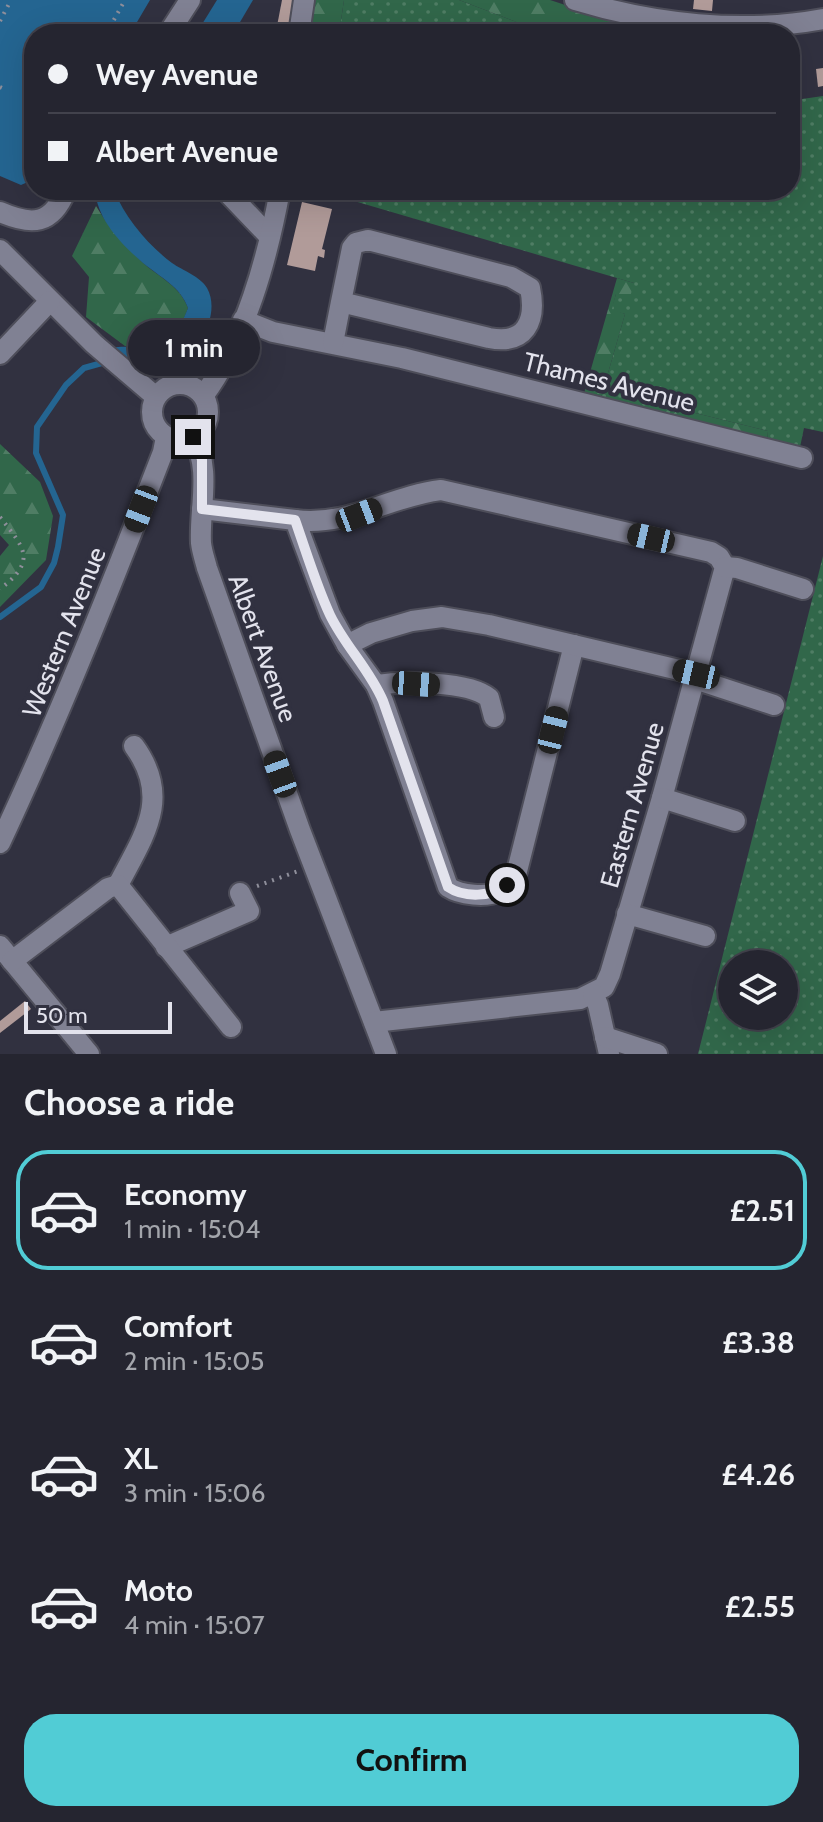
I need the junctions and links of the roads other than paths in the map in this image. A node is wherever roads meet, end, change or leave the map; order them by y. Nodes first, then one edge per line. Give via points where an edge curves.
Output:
1 (190, 0) edge
2 (304, 0) edge
3 (575, 0) edge
4 (823, 19) edge
5 (174, 24) edge
6 (300, 24) edge
7 (704, 24) edge
8 (776, 24) edge
9 (62, 200) edge
10 (235, 200) edge
11 (278, 200) edge
12 (0, 212) edge
13 (269, 236) junction
14 (0, 250) edge
15 (50, 301) junction
16 (341, 302) junction
17 (243, 320) junction
18 (333, 343) junction
19 (0, 354) edge
20 (204, 395) junction
21 (156, 397) junction
22 (166, 437) junction
23 (193, 437) junction
24 (802, 458) dead end
25 (202, 509) junction
26 (295, 520) junction
27 (725, 567) junction
28 (803, 589) dead end
29 (347, 645) junction
30 (574, 645) junction
31 (696, 677) junction
32 (376, 685) junction
33 (774, 705) dead end
34 (494, 717) dead end
35 (134, 746) dead end
36 (662, 798) junction
37 (735, 821) dead end
38 (0, 843) edge
39 (118, 885) junction
40 (240, 893) road end
41 (627, 914) junction
42 (705, 936) dead end
43 (166, 947) junction
44 (6, 954) edge
45 (593, 994) junction
46 (374, 1022) junction
47 (231, 1027) dead end
48 (607, 1045) edge
49 (383, 1053) edge
50 (89, 1054) edge
51 (657, 1054) edge

1 - 5 street
2 - 6 street
3 - 7 street
4 - 8 street
9 - 12 street via 40,220
10 - 13 street
11 - 13 street
13 - 17 street
14 - 15 street
15 - 19 street
15 - 21 street
16 - 16 street via 502,341 523,334 531,295 530,288 511,277 368,240 352,248
16 - 18 street
17 - 18 street, Thames Avenue via 273,332
17 - 20 street
18 - 24 street, Thames Avenue
20 - 21 street via 174,384
20 - 23 street via 209,417
21 - 22 street via 153,419
22 - 23 street
22 - 38 street, Western Avenue via 92,635
23 - 25 street, Albert Avenue via 202,459
25 - 26 street
25 - 46 street, Albert Avenue via 201,546 207,568
26 - 27 street via 333,521 441,490 711,552
26 - 29 street
27 - 28 street
27 - 31 street, Eastern Avenue
29 - 30 street via 371,633 442,617
29 - 32 street
30 - 31 street
30 - 32 street via 517,871 498,892 483,895 448,887
31 - 33 street
31 - 36 street, Eastern Avenue
32 - 34 street via 473,690 489,698
35 - 39 street via 153,782 155,802
36 - 37 street
36 - 41 street, Eastern Avenue
39 - 43 street
39 - 44 street
40 - 43 street via 249,911
41 - 42 street
41 - 45 street, Eastern Avenue via 610,974
43 - 47 street
44 - 50 street
45 - 46 street
45 - 48 street
46 - 49 street, Albert Avenue
48 - 51 street

